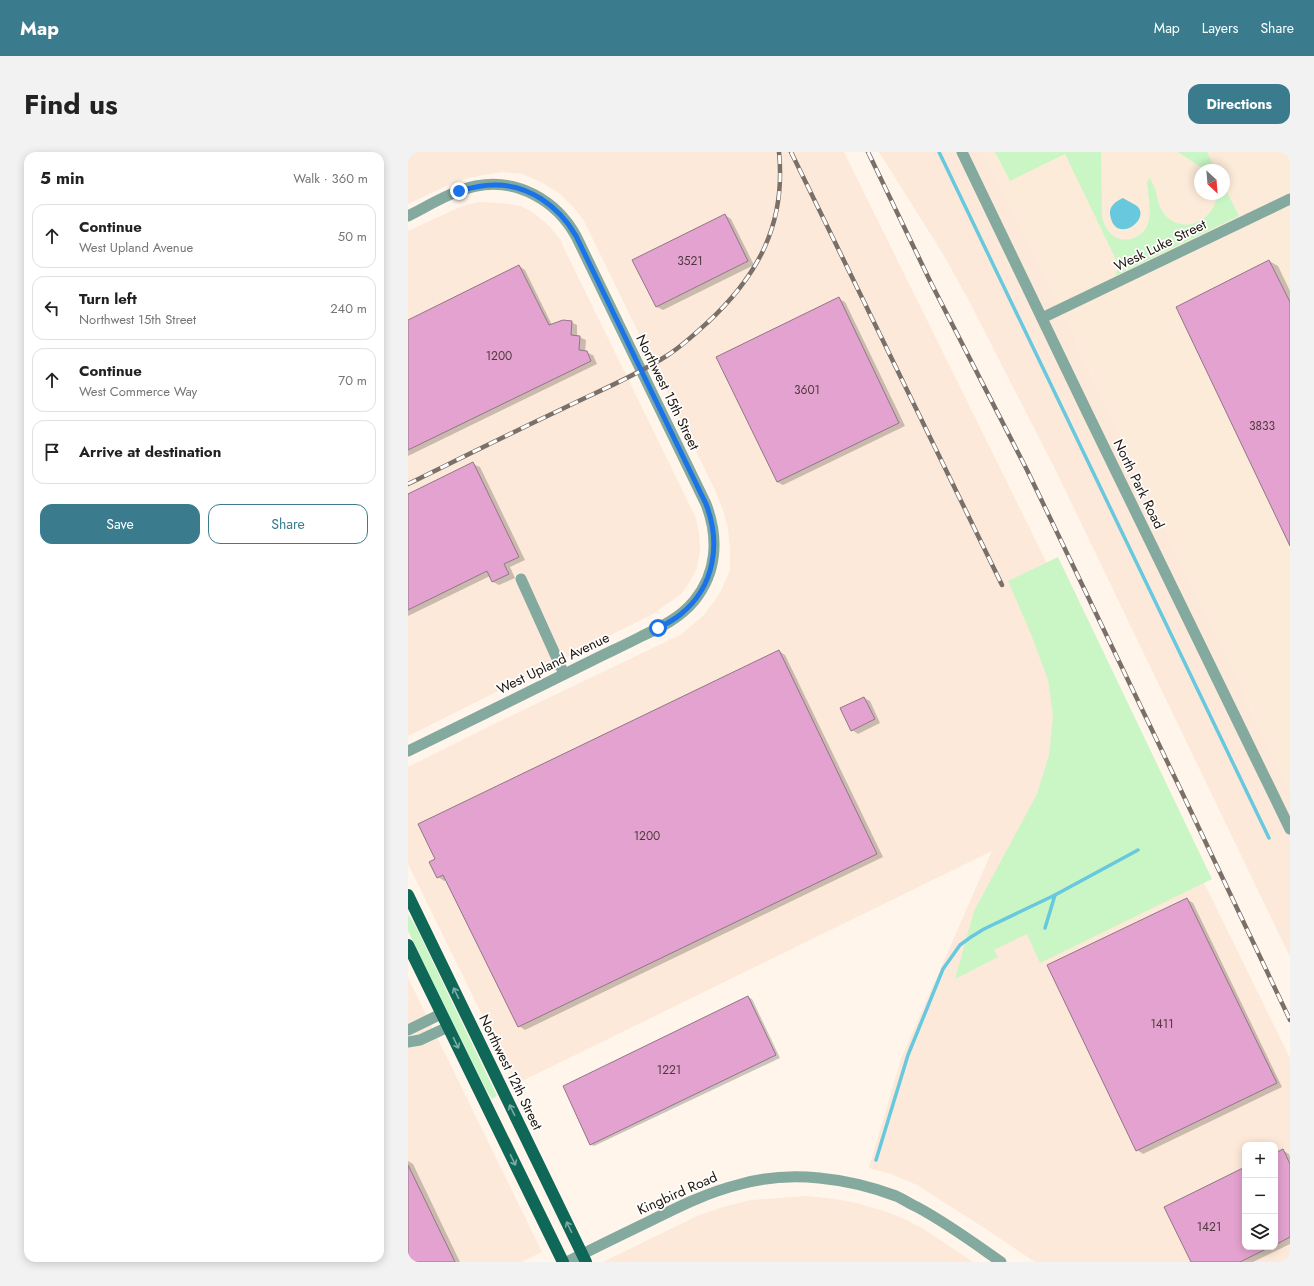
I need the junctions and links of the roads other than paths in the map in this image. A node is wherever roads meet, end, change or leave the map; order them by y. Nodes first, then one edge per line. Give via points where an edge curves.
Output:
1 (962, 152) edge
2 (1290, 199) edge
3 (408, 216) edge
4 (1042, 318) junction
5 (521, 579) dead end
6 (702, 589) joint
7 (564, 674) junction
8 (408, 751) edge
9 (1290, 829) edge
10 (408, 895) edge
11 (408, 945) edge
12 (441, 1014) junction
13 (448, 1027) junction
14 (408, 1030) edge
15 (408, 1042) edge
16 (584, 1258) edge
17 (563, 1262) edge
18 (567, 1262) edge
19 (1001, 1262) edge

1 - 4 street, North Park Road
2 - 4 street, Wesk Luke Street
3 - 6 street, Northwest 15th Street via 459,191 493,184 533,194 562,215 576,236 710,514 714,532 714,553
4 - 9 street, North Park Road
5 - 7 street
6 - 7 street, West Upland Avenue via 689,607 672,620
7 - 8 street, West Upland Avenue
16 -> 10 main road, Northwest 12th Street
11 - 12 main road
12 - 13 main road
12 - 14 street
13 - 15 street via 420,1040
13 -> 17 main road
16 - 18 street, Kingbird Road
16 - 19 street, Kingbird Road via 686,1203 727,1188 774,1178 826,1178 896,1196 932,1215

